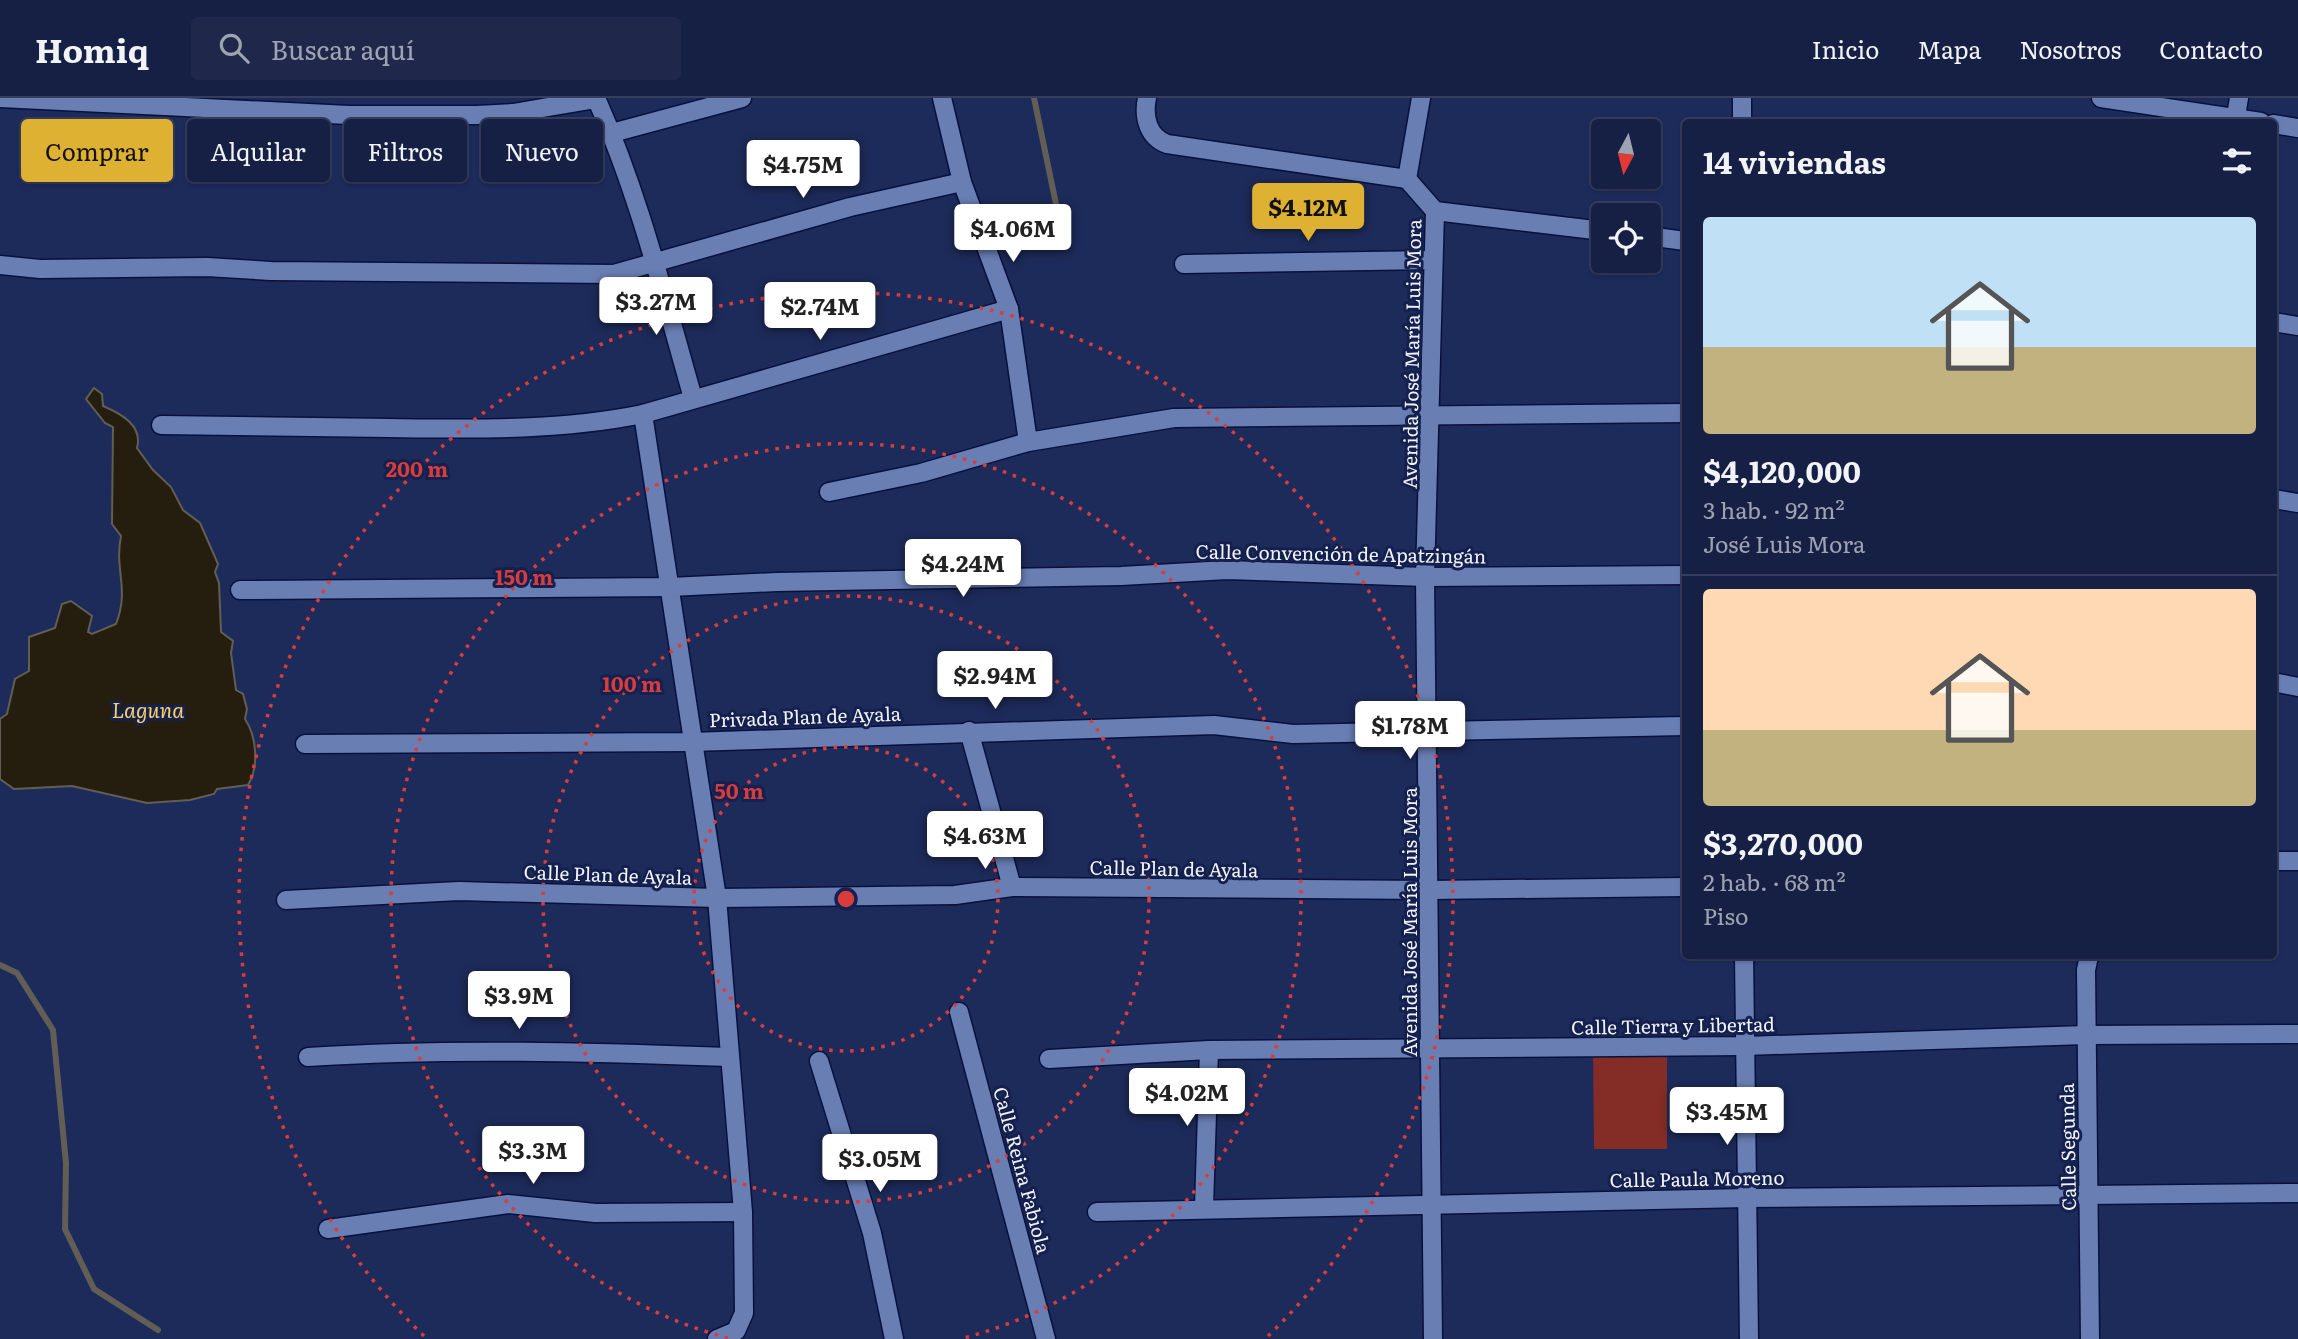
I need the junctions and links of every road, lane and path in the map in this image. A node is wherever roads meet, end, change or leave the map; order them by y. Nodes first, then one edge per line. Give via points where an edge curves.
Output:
1 (0, 98) edge
2 (596, 98) edge
3 (742, 98) edge
4 (942, 98) edge
5 (1147, 98) edge
6 (1421, 98) edge
7 (1742, 98) edge
8 (2101, 98) edge
9 (2239, 98) edge
10 (1742, 119) edge
11 (2223, 119) edge
12 (2235, 119) edge
13 (2277, 125) edge
14 (2298, 128) edge
15 (612, 133) junction
16 (1407, 179) junction
17 (962, 183) junction
18 (1435, 211) junction
19 (1591, 230) edge
20 (1661, 238) edge
21 (1682, 241) edge
22 (1432, 260) junction
23 (1184, 264) dead end
24 (0, 265) edge
25 (655, 265) junction
26 (1009, 309) junction
27 (2277, 323) edge
28 (2298, 326) edge
29 (693, 398) junction
30 (1682, 413) edge
31 (643, 414) junction
32 (1428, 418) junction
33 (161, 425) dead end
34 (1028, 442) junction
35 (829, 492) dead end
36 (2277, 500) edge
37 (2298, 503) edge
38 (1682, 575) edge
39 (1425, 577) junction
40 (670, 587) junction
41 (240, 590) dead end
42 (2277, 683) edge
43 (2298, 687) edge
44 (1682, 726) edge
45 (969, 730) junction
46 (1429, 731) junction
47 (691, 742) junction
48 (305, 744) dead end
49 (2277, 861) edge
50 (2298, 861) edge
51 (1012, 887) junction
52 (1682, 887) edge
53 (1430, 890) junction
54 (717, 898) junction
55 (286, 900) dead end
56 (1744, 959) edge
57 (2088, 959) edge
58 (959, 1012) dead end
59 (2298, 1034) edge
60 (2086, 1035) junction
61 (1744, 1046) junction
62 (1430, 1049) junction
63 (1209, 1050) junction
64 (308, 1057) dead end
65 (730, 1057) junction
66 (1049, 1059) dead end
67 (819, 1061) dead end
68 (2298, 1193) edge
69 (2088, 1194) junction
70 (1747, 1198) junction
71 (1429, 1203) junction
72 (1204, 1207) junction
73 (743, 1212) junction
74 (1097, 1212) dead end
75 (328, 1230) dead end
76 (717, 1339) edge
77 (894, 1339) edge
78 (1046, 1339) edge
79 (1433, 1339) edge
80 (1749, 1339) edge
81 (2090, 1339) edge

1 - 2 street via 349,115 451,115 513,113
2 - 15 street
3 - 15 street
4 - 17 street
5 - 16 street via 1146,117 1155,137 1174,146
6 - 16 street
7 - 10 street
8 - 11 street
9 - 12 street
13 - 14 street
15 - 25 street
16 - 18 street, Avenida José María Luis Mora
17 - 25 street via 837,210
17 - 26 street
18 - 19 street
18 - 22 street, Avenida José María Luis Mora
20 - 21 street
22 - 23 street
22 - 32 street, Avenida José María Luis Mora
24 - 25 street via 566,276 614,274
25 - 29 street
26 - 29 street
26 - 34 street
27 - 28 street
29 - 31 street
30 - 32 street
31 - 33 street via 556,428
31 - 40 street
32 - 34 street via 1174,418
32 - 39 street, Avenida José María Luis Mora
34 - 35 street via 920,473
36 - 37 street
38 - 39 street, Calle Convención de Apatzingán
39 - 40 street, Calle Convención de Apatzingán via 1227,570
39 - 46 street, Avenida José María Luis Mora
40 - 41 street, Calle Convención de Apatzingán
40 - 47 street
42 - 43 street
44 - 46 street, Privada Plan de Ayala
45 - 46 street, Privada Plan de Ayala via 1214,725 1293,734
45 - 47 street, Privada Plan de Ayala
45 - 51 street
46 - 53 street, Avenida José María Luis Mora
47 - 48 street, Privada Plan de Ayala
47 - 54 street
49 - 50 street
51 - 53 street, Calle Plan de Ayala
51 - 54 street, Calle Plan de Ayala via 955,895
52 - 53 street, Calle Plan de Ayala
53 - 62 street, Avenida José María Luis Mora
54 - 55 street, Calle Plan de Ayala via 459,891
54 - 65 street
56 - 61 street
57 - 60 street, Calle Segunda
58 - 78 street, Calle Reina Fabiola
59 - 60 street, Calle Tierra y Libertad
60 - 61 street, Calle Tierra y Libertad
60 - 69 street, Calle Segunda
61 - 62 street, Calle Tierra y Libertad
61 - 70 street
62 - 63 street, Calle Tierra y Libertad
62 - 71 street, Avenida José María Luis Mora
63 - 66 street, Calle Tierra y Libertad
63 - 72 street
64 - 65 street via 525,1050
65 - 73 street
67 - 77 street via 872,1233
68 - 69 street, Calle Paula Moreno
69 - 70 street, Calle Paula Moreno
69 - 81 street, Calle Segunda
70 - 71 street, Calle Paula Moreno
70 - 80 street
71 - 72 street, Calle Paula Moreno
71 - 79 street, Avenida José María Luis Mora
72 - 74 street, Calle Paula Moreno
73 - 75 street via 596,1213 508,1204
73 - 76 street via 742,1323 732,1335

